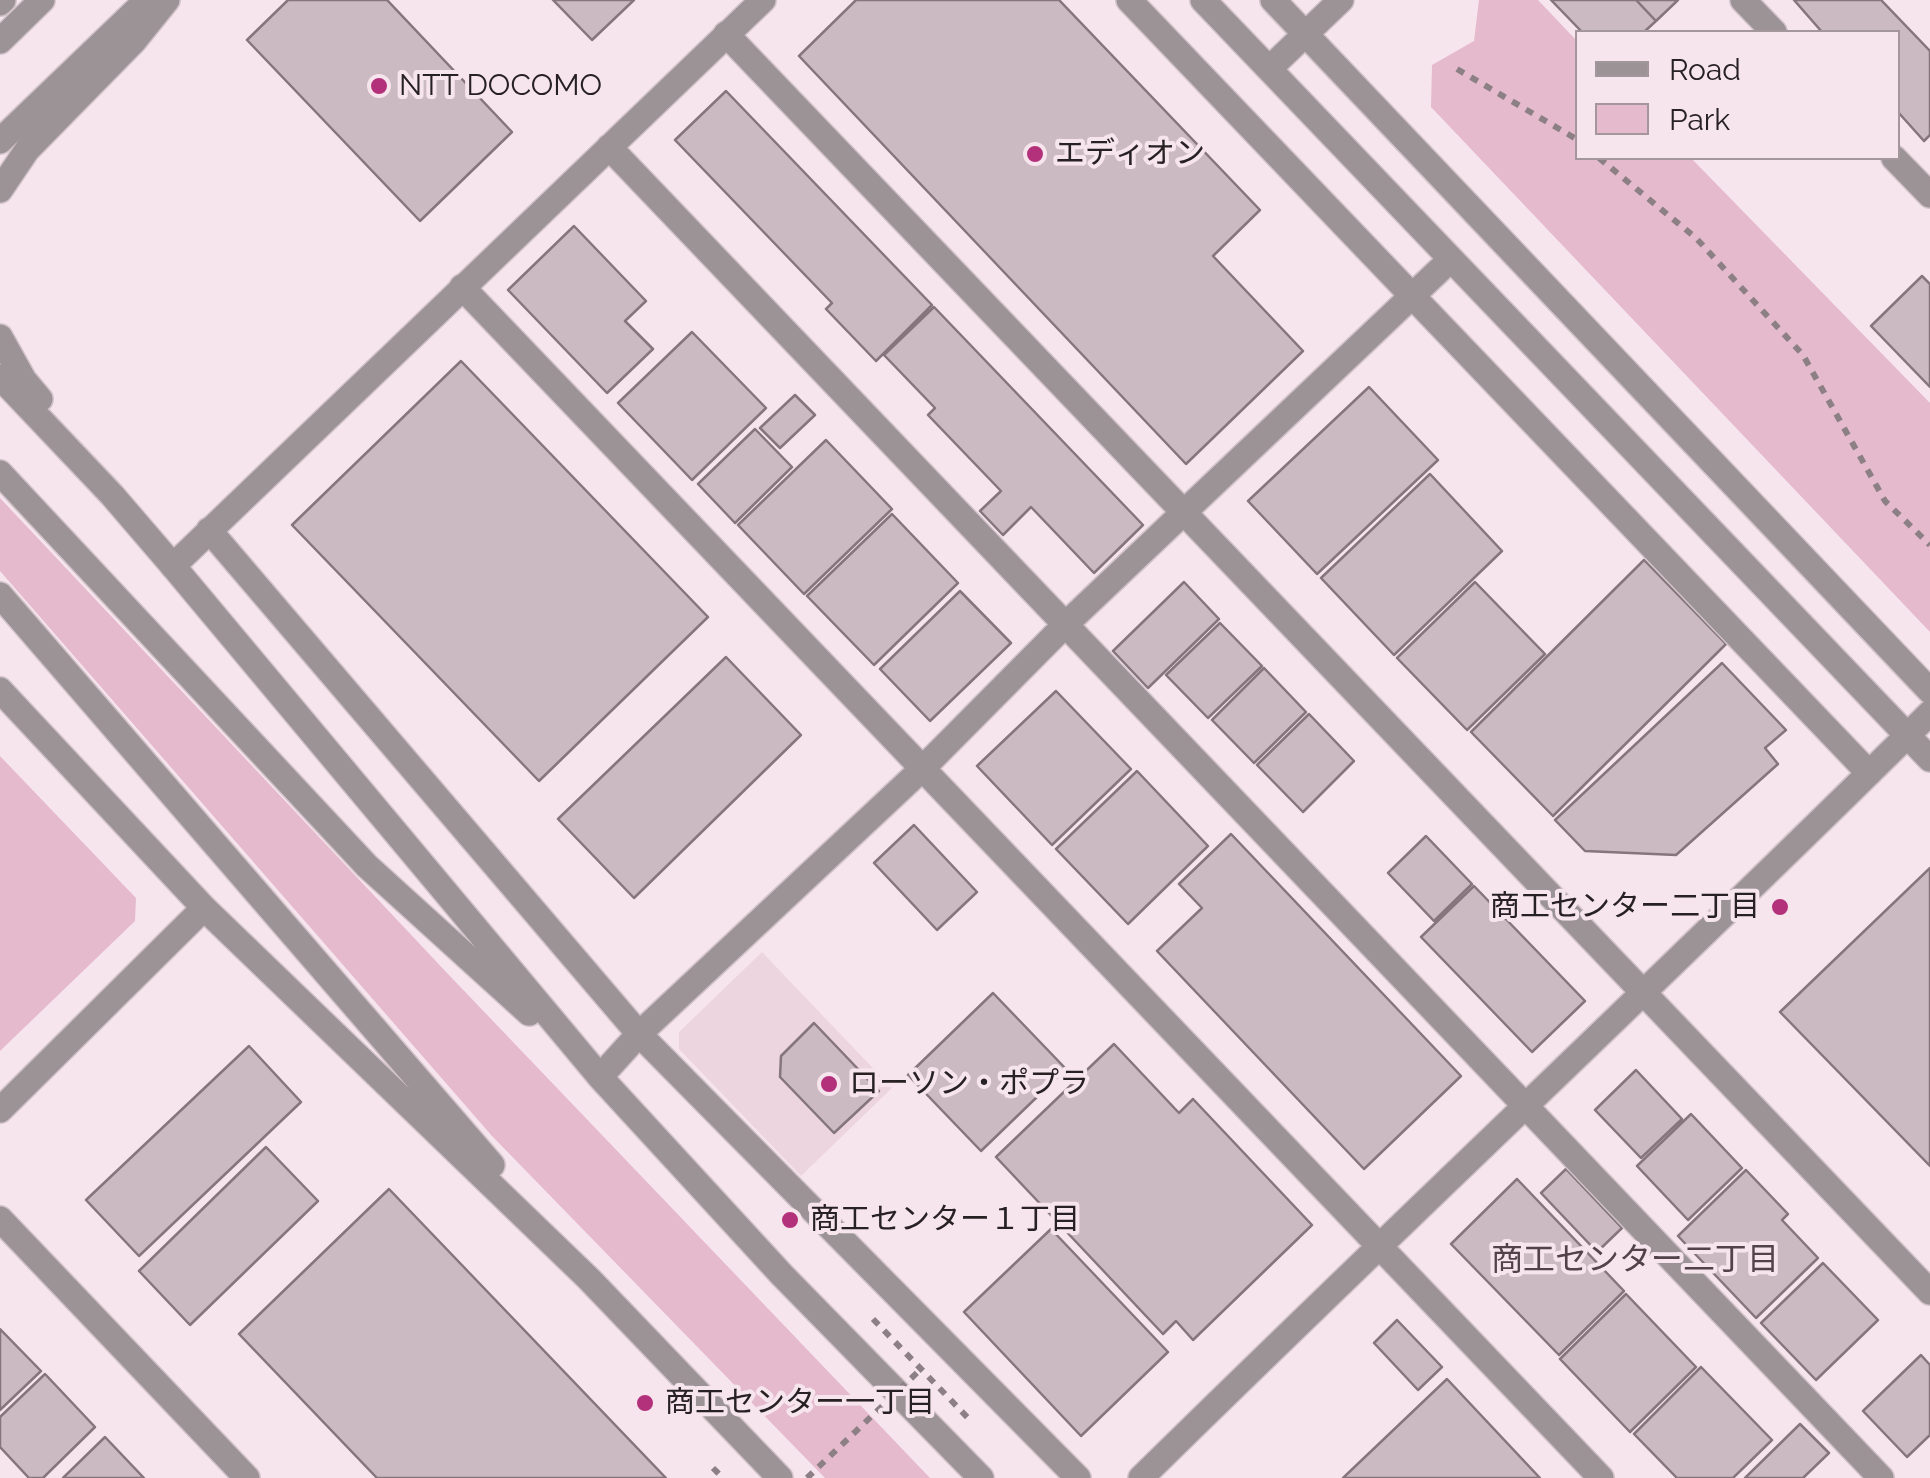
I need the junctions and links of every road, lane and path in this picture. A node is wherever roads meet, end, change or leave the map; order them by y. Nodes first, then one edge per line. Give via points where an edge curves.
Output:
1 (42, 0) edge
2 (147, 0) edge
3 (167, 0) edge
4 (763, 0) edge
5 (1130, 0) edge
6 (1203, 0) edge
7 (1272, 0) edge
8 (1342, 0) edge
9 (1743, 0) edge
10 (1772, 30) edge
11 (726, 34) junction
12 (1305, 36) junction
13 (0, 41) edge
14 (1269, 69) junction
15 (1457, 70) dead end
16 (1575, 138) edge
17 (0, 141) edge
18 (608, 147) junction
19 (1601, 160) edge
20 (1897, 160) edge
21 (1926, 183) edge
22 (0, 190) edge
23 (1450, 260) junction
24 (462, 288) junction
25 (1413, 296) junction
26 (0, 337) edge
27 (0, 377) edge
28 (0, 473) edge
29 (112, 495) junction
30 (1182, 514) junction
31 (209, 530) junction
32 (1930, 545) edge
33 (173, 566) junction
34 (0, 595) edge
35 (1065, 625) junction
36 (0, 690) edge
37 (1930, 691) edge
38 (1930, 714) edge
39 (1908, 735) junction
40 (1930, 759) edge
41 (922, 769) junction
42 (1869, 773) junction
43 (204, 908) junction
44 (1644, 994) junction
45 (639, 1034) junction
46 (600, 1077) junction
47 (1524, 1108) junction
48 (0, 1110) edge
49 (0, 1220) edge
50 (1379, 1244) junction
51 (590, 1279) junction
52 (1930, 1292) edge
53 (874, 1319) dead end
54 (922, 1367) junction
55 (969, 1418) dead end
56 (713, 1468) dead end
57 (247, 1478) edge
58 (723, 1478) edge
59 (780, 1478) edge
60 (807, 1478) edge
61 (981, 1478) edge
62 (1078, 1478) edge
63 (1141, 1478) edge
64 (1601, 1478) edge
65 (1881, 1478) edge

1 - 13 street
2 - 17 street
3 - 22 street via 27,150
4 - 11 street
5 - 25 street
6 - 14 street
7 - 12 street
8 - 12 street
9 - 10 street
11 - 18 street
11 - 30 street
12 - 14 street
12 - 37 street
14 - 23 street
15 - 16 path
18 - 24 street
18 - 35 street
19 - 32 path via 1696,238 1803,355 1885,501
20 - 21 street
23 - 25 street
23 - 39 street
24 - 31 street
24 - 41 street
25 - 30 street
25 - 42 street
26 - 29 street via 24,380
27 - 29 street
28 - 46 street via 367,866
29 - 33 street
30 - 35 street
30 - 44 street
31 - 33 street
31 - 45 street
33 - 46 street
34 - 51 street
35 - 41 street
35 - 47 street
36 - 43 street
38 - 39 street
39 - 40 street
39 - 42 street
41 - 45 street
41 - 50 street
42 - 44 street
43 - 48 street
43 - 51 street
44 - 47 street
44 - 52 street
45 - 46 street
45 - 62 street
46 - 61 street
47 - 50 street
47 - 65 street
49 - 57 street
50 - 63 street
50 - 64 street
51 - 59 street
53 - 54 path
54 - 55 path
54 - 60 path, bridge
56 - 58 path

